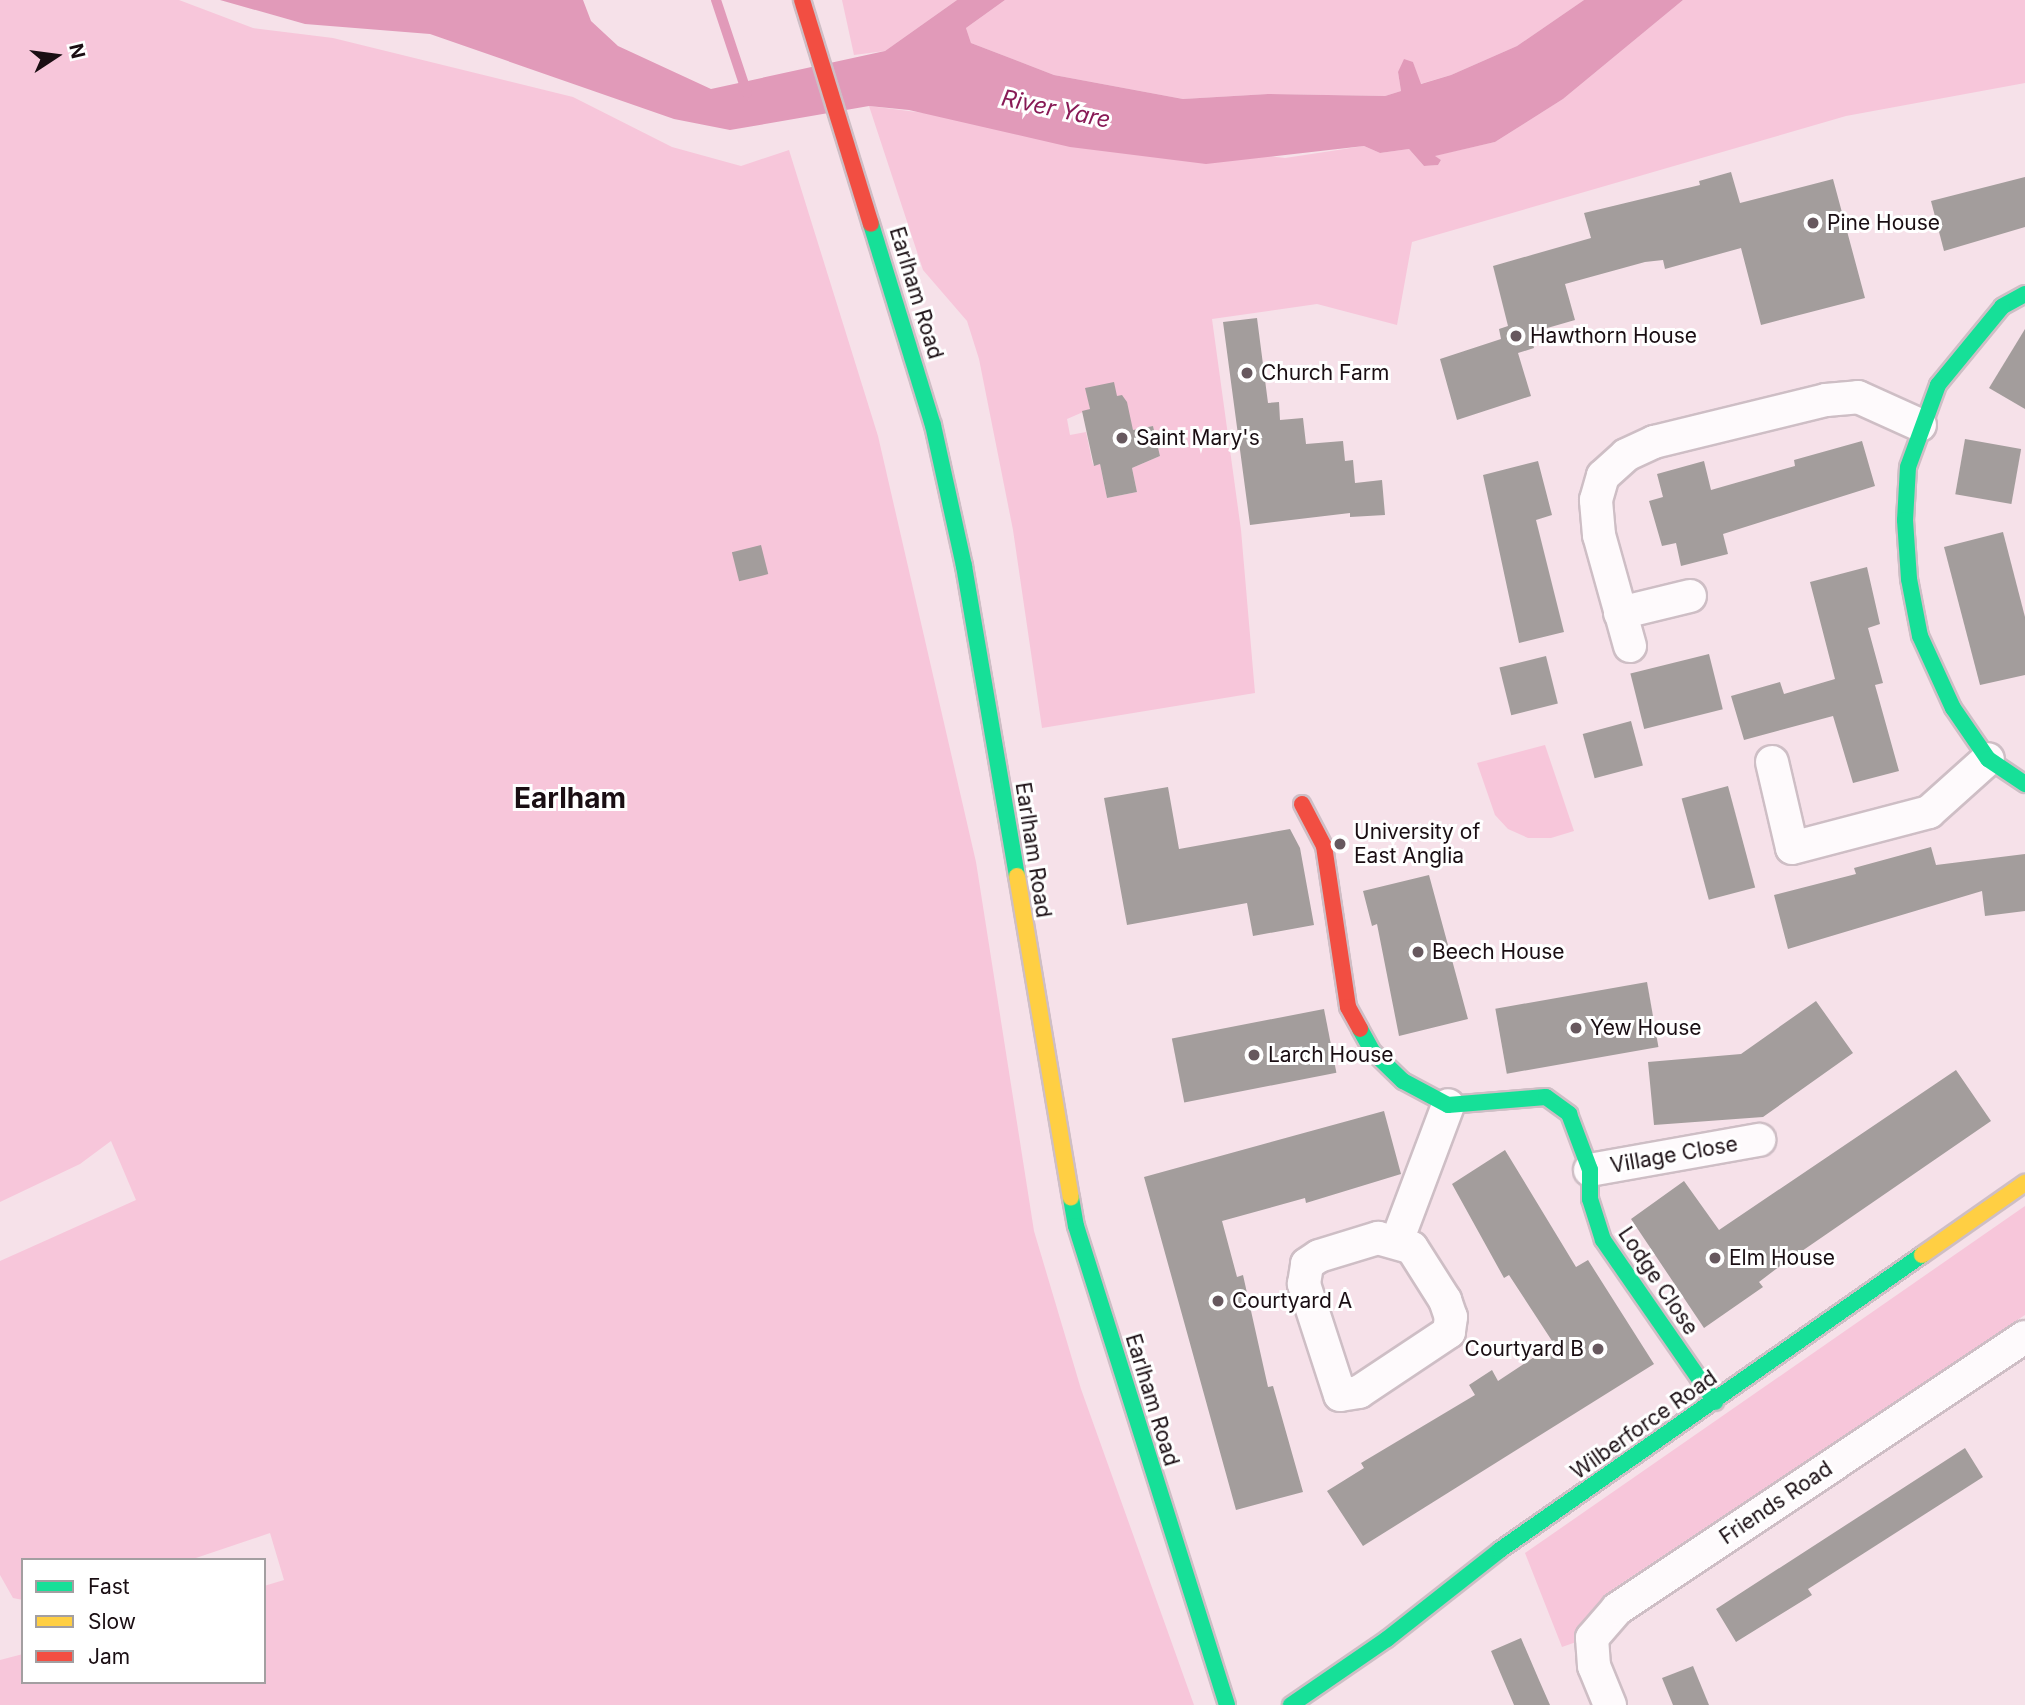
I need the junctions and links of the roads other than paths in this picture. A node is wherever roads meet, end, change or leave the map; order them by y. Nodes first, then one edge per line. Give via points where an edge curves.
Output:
1 (803, 0) edge
2 (2025, 294) edge
3 (1920, 425) junction
4 (1690, 596) dead end
5 (1620, 613) junction
6 (1630, 646) dead end
7 (1987, 759) junction
8 (1772, 762) dead end
9 (2025, 784) edge
10 (1302, 804) dead end
11 (1448, 1105) junction
12 (1759, 1140) dead end
13 (1590, 1170) junction
14 (2025, 1183) edge
15 (1397, 1241) junction
16 (2025, 1337) edge
17 (1715, 1402) junction
18 (1227, 1705) edge
19 (1291, 1705) edge
20 (1610, 1705) edge

1 - 18 street, Earlham Road via 933,425 964,566 1076,1226
2 - 3 street via 2002,307 1967,344 1937,385
3 - 5 street via 1858,397 1826,400 1704,428 1626,455 1603,476 1596,500 1599,535
3 - 7 street via 1908,467 1905,520 1909,579 1920,636 1953,708
4 - 5 street
5 - 6 street
7 - 8 street via 1929,812 1792,848
7 - 9 street
10 - 11 street via 1324,846 1348,1007 1372,1051 1403,1081
11 - 13 street, Lodge Close via 1546,1097 1569,1114
11 - 15 street
12 - 13 street, Village Close
13 - 17 street, Lodge Close via 1590,1199 1603,1240
14 - 17 street, Wilberforce Road
15 - 15 street via 1412,1248 1445,1300 1451,1317 1449,1332 1359,1392 1340,1395 1304,1284 1307,1264 1378,1238
16 - 20 street, Friends Road via 1617,1609 1592,1638 1594,1666
17 - 19 street, Wilberforce Road via 1500,1550 1377,1647

